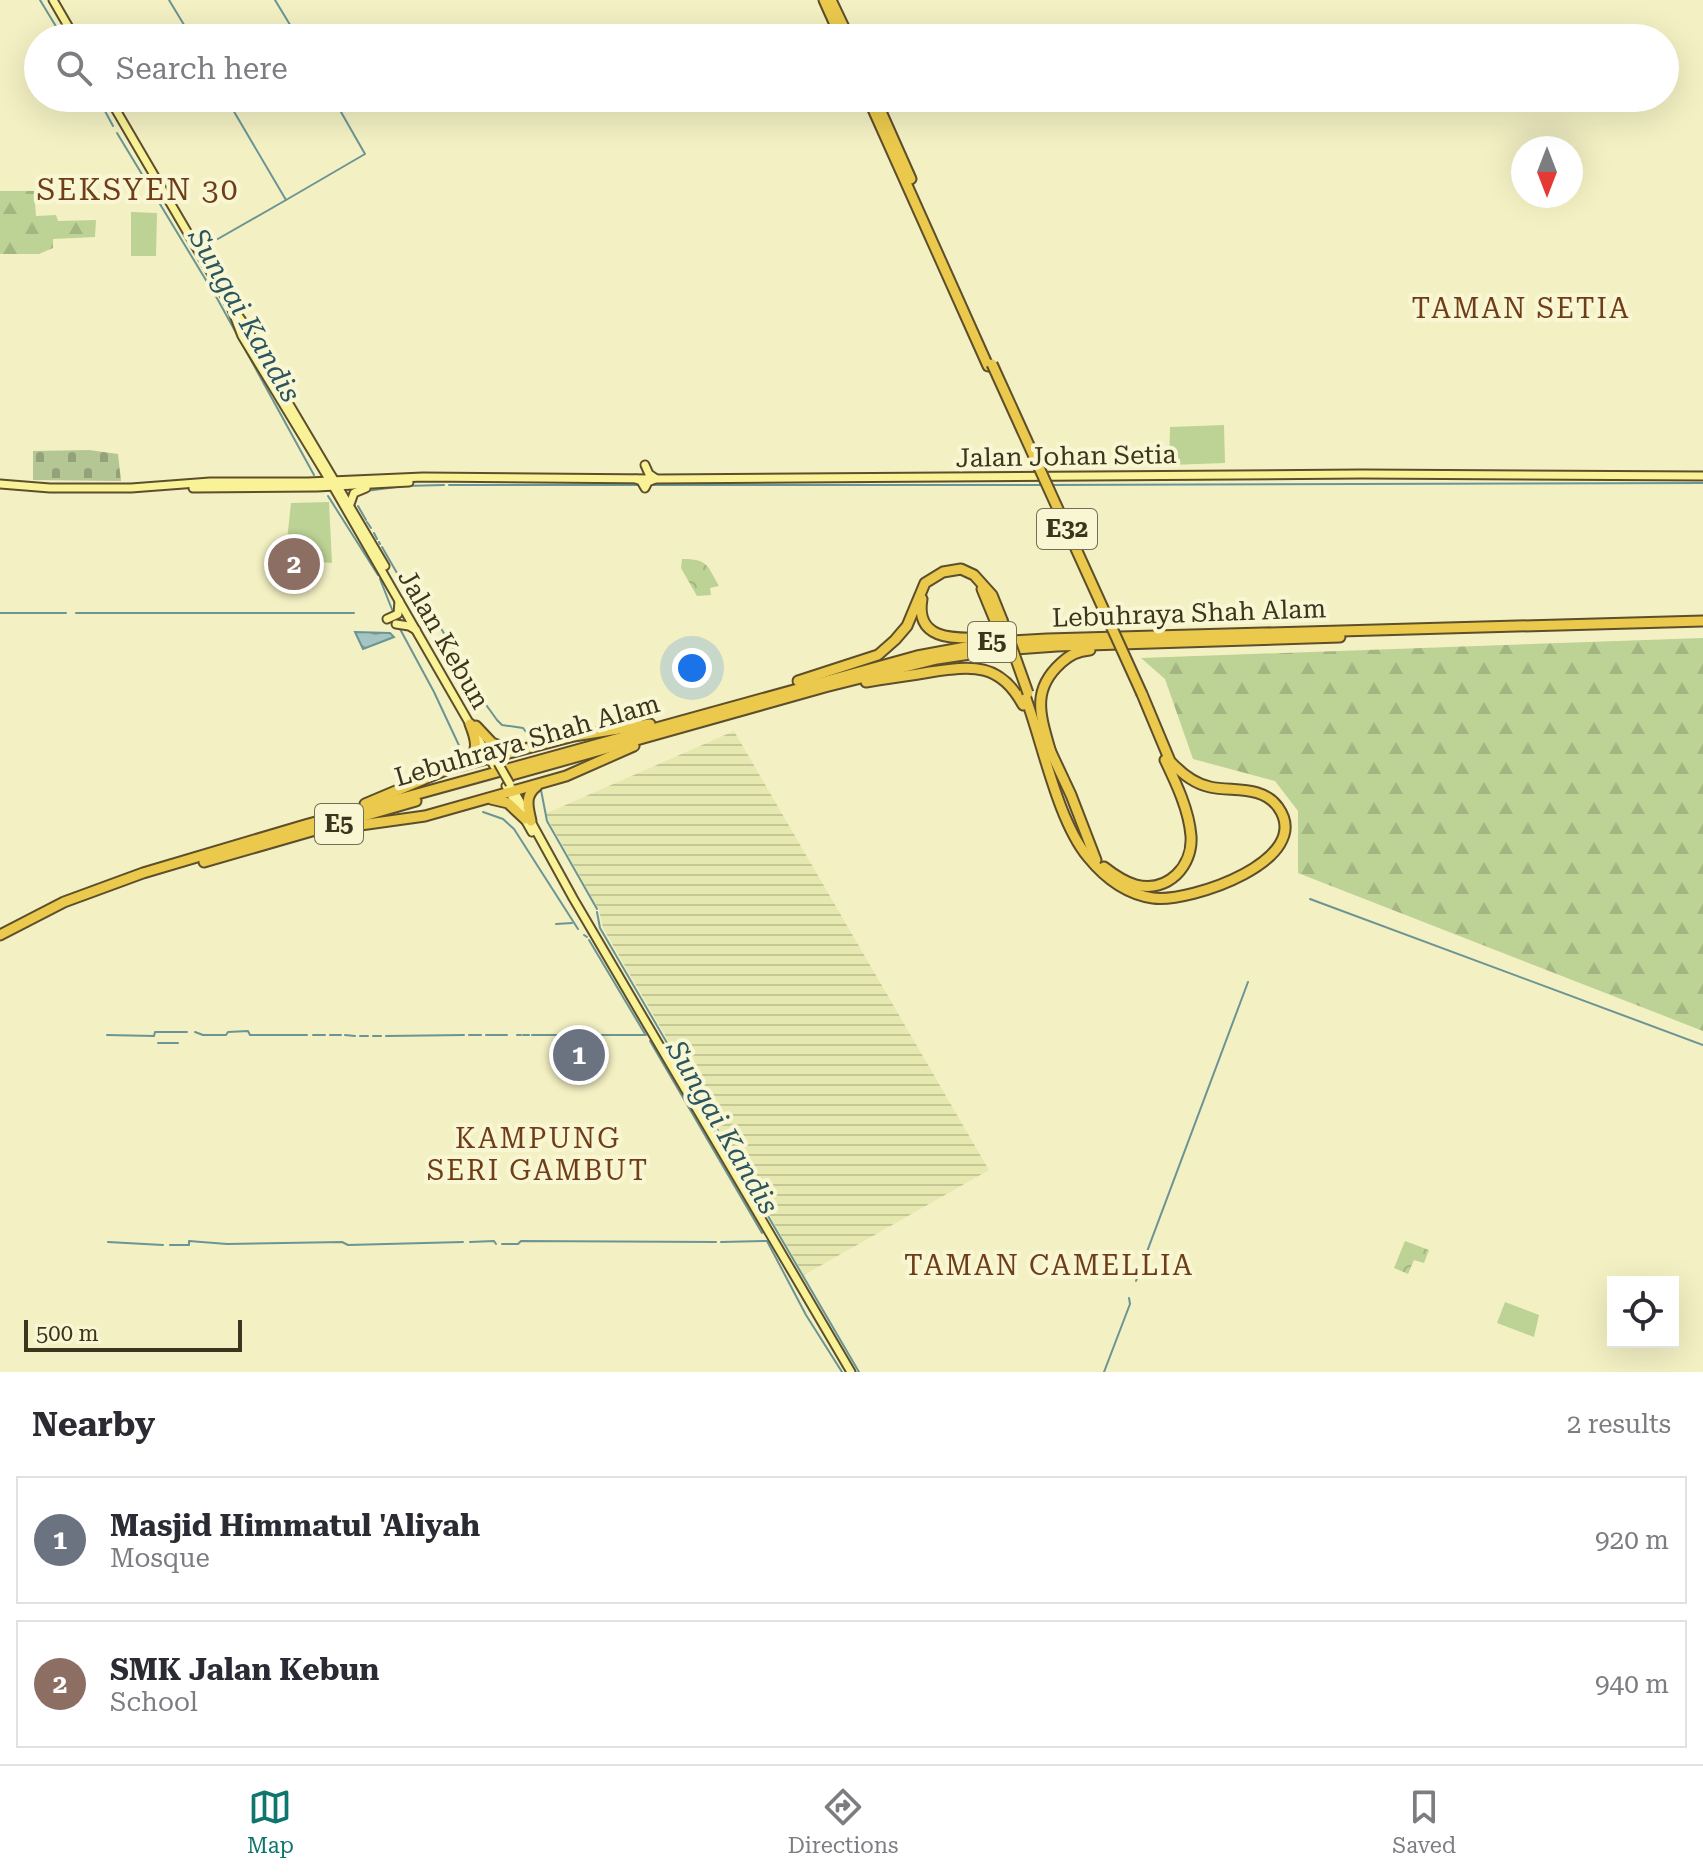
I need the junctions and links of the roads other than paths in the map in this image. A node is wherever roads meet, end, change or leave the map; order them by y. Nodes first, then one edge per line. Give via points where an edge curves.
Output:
1 (53, 0) edge
2 (824, 0) edge
3 (831, 0) edge
4 (67, 24) edge
5 (835, 24) edge
6 (842, 24) edge
7 (117, 112) edge
8 (874, 112) edge
9 (881, 112) edge
10 (251, 343) junction
11 (990, 365) junction
12 (319, 462) junction
13 (1703, 476) edge
14 (430, 478) junction
15 (636, 479) junction
16 (657, 479) junction
17 (308, 482) junction
18 (335, 484) junction
19 (392, 484) junction
20 (0, 486) edge
21 (180, 487) junction
22 (317, 487) junction
23 (340, 498) junction
24 (350, 504) junction
25 (399, 599) junction
26 (387, 619) dead end
27 (1703, 621) edge
28 (999, 622) junction
29 (396, 624) dead end
30 (1703, 627) edge
31 (417, 632) junction
32 (1138, 636) junction
33 (1249, 640) junction
34 (1026, 693) junction
35 (1140, 695) junction
36 (764, 705) junction
37 (711, 711) junction
38 (473, 725) junction
39 (686, 727) junction
40 (1042, 744) junction
41 (518, 751) junction
42 (1051, 753) junction
43 (494, 761) junction
44 (459, 766) junction
45 (544, 783) junction
46 (510, 788) junction
47 (487, 799) junction
48 (528, 820) junction
49 (305, 825) junction
50 (299, 835) junction
51 (1098, 863) junction
52 (1132, 889) dead end
53 (0, 935) edge
54 (0, 941) edge
55 (851, 1372) edge

1 - 4 main road
2 - 5 highway
3 - 6 highway
7 - 10 main road
8 - 11 highway, E32
9 - 11 highway, E32
10 - 12 main road
10 - 18 main road
11 - 35 highway, E32, bridge
12 - 17 main road via 319,474
12 - 18 main road
13 - 16 main road, Jalan Johan Setia
14 - 15 main road
14 - 18 main road
14 - 19 main road
15 - 16 main road via 645,488
15 - 16 main road via 645,465
17 - 18 main road
17 - 21 main road
18 - 19 main road
18 - 22 main road
18 - 23 main road, Jalan Kebun
18 - 24 main road, Jalan Kebun
19 - 24 main road via 359,490
20 - 21 main road via 78,493
21 - 22 main road
22 - 23 main road
23 - 25 main road, Jalan Kebun
24 - 38 main road, Jalan Kebun
25 - 26 main road via 398,614
25 - 31 main road, Jalan Kebun
27 - 32 highway, Lebuhraya Shah Alam / E5
28 - 32 highway via 985,593 965,577 937,580 923,597 924,620 948,638
28 - 34 highway, bridge
28 - 37 highway via 992,595 974,575 961,569 943,572 925,583 907,626 878,655
29 - 31 main road
30 - 33 highway, Lebuhraya Shah Alam / E5
31 - 38 main road, Jalan Kebun
32 - 37 highway, Lebuhraya Shah Alam / E5 via 958,647
33 - 36 highway, Lebuhraya Shah Alam / E5 via 990,651 937,659
33 - 42 highway via 1071,654 1051,671 1041,693
34 - 40 highway
34 - 42 highway
35 - 40 highway, E32 via 1170,761 1201,784 1256,792 1279,808 1284,827 1279,846 1268,859 1179,897 1154,898 1125,889 1104,874 1074,835
35 - 51 highway, E32 via 1181,795 1191,840 1188,861 1158,885 1140,886
36 - 39 highway, Lebuhraya Shah Alam / E5
36 - 40 highway via 878,680 983,668 1015,691
37 - 41 highway
37 - 49 highway, Lebuhraya Shah Alam / E5
38 - 41 highway via 492,743
38 - 43 main road, Jalan Kebun
38 - 44 highway via 476,751
39 - 45 highway
39 - 50 highway, Lebuhraya Shah Alam / E5
41 - 43 highway
42 - 51 highway
43 - 44 highway
43 - 46 main road, Jalan Kebun, bridge
44 - 49 highway
45 - 46 highway
45 - 48 highway via 530,794
46 - 47 highway
46 - 48 main road, Jalan Kebun
47 - 48 highway via 508,803
47 - 50 highway via 425,816
48 - 55 main road, Jalan Kebun
49 - 53 highway, Lebuhraya Shah Alam / E5 via 115,882
50 - 54 highway, Lebuhraya Shah Alam / E5 via 117,887
51 - 52 highway

